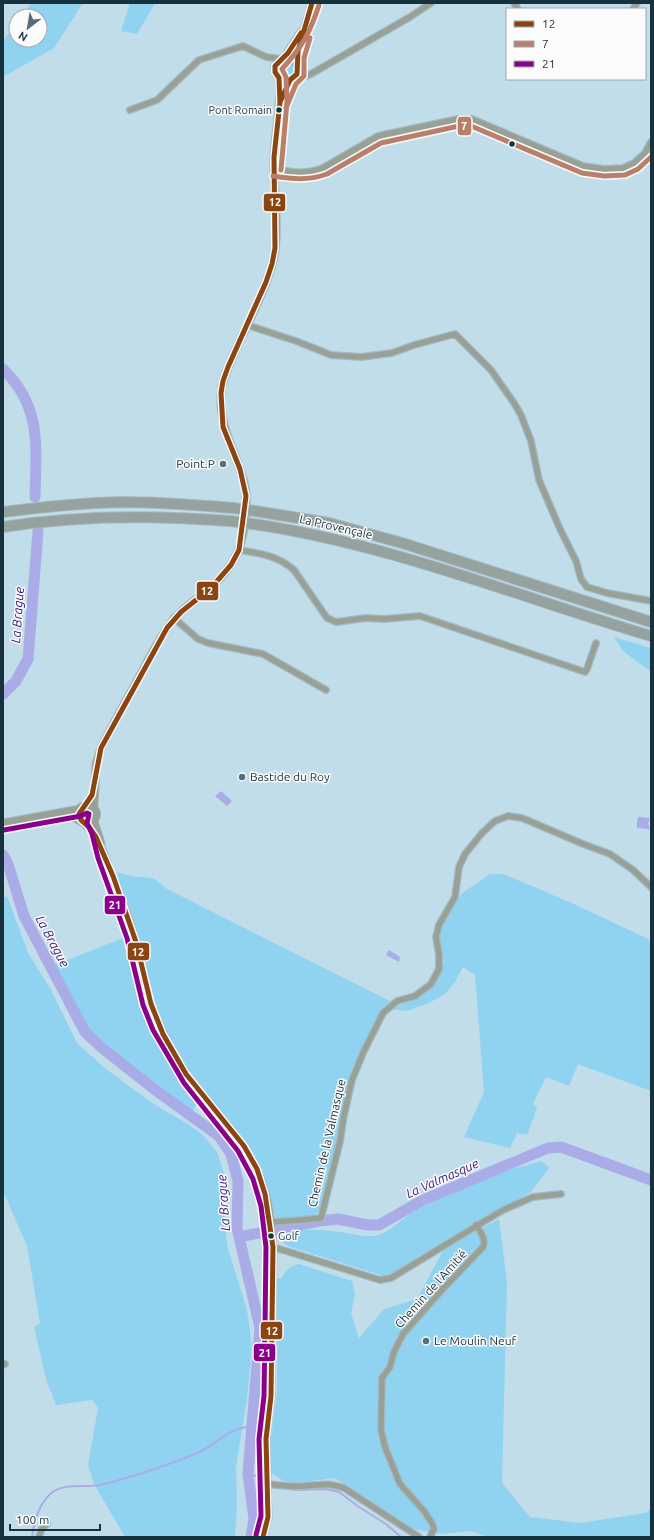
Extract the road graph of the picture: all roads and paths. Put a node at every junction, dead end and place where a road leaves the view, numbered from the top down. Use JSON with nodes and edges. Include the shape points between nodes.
{"nodes":[{"id":1,"x":312,"y":3,"type":"edge"},
{"id":2,"x":431,"y":3,"type":"edge"},
{"id":3,"x":306,"y":23,"type":"junction"},
{"id":4,"x":266,"y":57,"type":"junction"},
{"id":5,"x":282,"y":58,"type":"junction"},
{"id":6,"x":297,"y":64,"type":"junction"},
{"id":7,"x":275,"y":66,"type":"junction"},
{"id":8,"x":297,"y":74,"type":"junction"},
{"id":9,"x":279,"y":78,"type":"junction"},
{"id":10,"x":290,"y":80,"type":"junction"},
{"id":11,"x":280,"y":102,"type":"junction"},
{"id":12,"x":130,"y":110,"type":"dead end"},
{"id":13,"x":651,"y":142,"type":"edge"},
{"id":14,"x":274,"y":169,"type":"junction"},
{"id":15,"x":247,"y":325,"type":"junction"},
{"id":16,"x":3,"y":512,"type":"edge"},
{"id":17,"x":3,"y":527,"type":"edge"},
{"id":18,"x":238,"y":550,"type":"junction"},
{"id":19,"x":651,"y":601,"type":"edge"},
{"id":20,"x":174,"y":618,"type":"junction"},
{"id":21,"x":651,"y":622,"type":"edge"},
{"id":22,"x":651,"y":636,"type":"edge"},
{"id":23,"x":596,"y":642,"type":"dead end"},
{"id":24,"x":326,"y":690,"type":"dead end"},
{"id":25,"x":95,"y":784,"type":"junction"},
{"id":26,"x":86,"y":805,"type":"junction"},
{"id":27,"x":94,"y":808,"type":"junction"},
{"id":28,"x":80,"y":809,"type":"junction"},
{"id":29,"x":57,"y":813,"type":"junction"},
{"id":30,"x":82,"y":821,"type":"junction"},
{"id":31,"x":94,"y":821,"type":"junction"},
{"id":32,"x":3,"y":823,"type":"edge"},
{"id":33,"x":105,"y":856,"type":"junction"},
{"id":34,"x":651,"y":887,"type":"edge"},
{"id":35,"x":561,"y":1194,"type":"dead end"},
{"id":36,"x":271,"y":1224,"type":"junction"},
{"id":37,"x":476,"y":1225,"type":"junction"},
{"id":38,"x":273,"y":1246,"type":"junction"},
{"id":39,"x":266,"y":1484,"type":"junction"},
{"id":40,"x":47,"y":1524,"type":"dead end"},
{"id":41,"x":39,"y":1537,"type":"edge"},
{"id":42,"x":263,"y":1537,"type":"edge"},
{"id":43,"x":419,"y":1537,"type":"edge"},
{"id":44,"x":430,"y":1537,"type":"edge"}],
"edges":[{"from":1,"to":3,"type":"street"},
{"from":2,"to":8,"type":"street","via":[[311,74]]},
{"from":3,"to":5,"type":"street","via":[[292,47]]},
{"from":3,"to":6,"type":"street"},
{"from":4,"to":5,"type":"street"},
{"from":4,"to":7,"type":"street"},
{"from":4,"to":12,"type":"street","via":[[243,46],[199,60],[157,100]]},
{"from":5,"to":6,"type":"street","via":[[293,60]]},
{"from":5,"to":7,"type":"street"},
{"from":6,"to":8,"type":"street"},
{"from":7,"to":9,"type":"street"},
{"from":8,"to":10,"type":"street"},
{"from":9,"to":10,"type":"street","via":[[284,81]]},
{"from":9,"to":11,"type":"street"},
{"from":10,"to":11,"type":"street"},
{"from":11,"to":14,"type":"street"},
{"from":13,"to":14,"type":"street","via":[[645,153],[634,163],[623,168],[604,169],[577,164],[472,119],[458,119],[378,136],[323,168],[313,171],[304,173]]},
{"from":14,"to":15,"type":"street","via":[[275,242],[272,264]]},
{"from":15,"to":18,"type":"street","via":[[228,367],[221,394],[224,426],[240,469],[246,496]]},
{"from":15,"to":19,"type":"street","via":[[296,340],[331,355],[392,353],[455,334],[491,370],[521,415],[531,441],[538,480],[576,561],[581,579],[587,587]]},
{"from":16,"to":21,"type":"highway","name":"La Provençale","bridge":true,"via":[[122,502],[233,508],[329,523],[442,555]]},
{"from":17,"to":22,"type":"highway","name":"La Provençale","bridge":true,"via":[[57,520],[150,517],[253,524],[308,533],[376,550]]},
{"from":18,"to":20,"type":"street","via":[[217,582]]},
{"from":18,"to":23,"type":"street","via":[[260,553],[287,563],[327,618],[336,622],[420,616],[585,672]]},
{"from":20,"to":24,"type":"street","via":[[198,639],[263,654]]},
{"from":20,"to":25,"type":"street","via":[[101,748],[96,764]]},
{"from":25,"to":26,"type":"street"},
{"from":25,"to":27,"type":"street"},
{"from":26,"to":27,"type":"street"},
{"from":26,"to":28,"type":"street"},
{"from":27,"to":31,"type":"street"},
{"from":28,"to":29,"type":"street"},
{"from":28,"to":30,"type":"street","via":[[78,814]]},
{"from":29,"to":30,"type":"street"},
{"from":29,"to":32,"type":"street"},
{"from":30,"to":31,"type":"street"},
{"from":30,"to":33,"type":"street","via":[[94,834]]},
{"from":31,"to":33,"type":"street"},
{"from":33,"to":36,"type":"street","via":[[134,936],[150,1003],[160,1027],[178,1062],[244,1147],[260,1176]]},
{"from":34,"to":36,"type":"street","name":"Chemin de la Valmasque","via":[[610,854],[522,818],[508,816],[495,821],[465,854],[459,867],[455,897],[439,925],[436,937],[440,969],[431,984],[415,996],[397,1001],[383,1013],[363,1053],[352,1080],[321,1218]]},
{"from":35,"to":37,"type":"street","via":[[533,1197]]},
{"from":36,"to":38,"type":"street"},
{"from":37,"to":38,"type":"street","via":[[392,1278],[380,1280]]},
{"from":37,"to":44,"type":"street","name":"Chemin de l'Amitié","via":[[485,1243],[483,1247],[403,1334],[390,1367],[382,1378],[381,1430],[390,1460],[400,1484],[432,1523],[434,1529]]},
{"from":38,"to":39,"type":"street","via":[[271,1396],[266,1439]]},
{"from":39,"to":42,"type":"street","via":[[268,1517]]},
{"from":39,"to":43,"type":"street","via":[[310,1486],[328,1483],[344,1488]]},
{"from":40,"to":41,"type":"street","via":[[42,1528]]}]}
